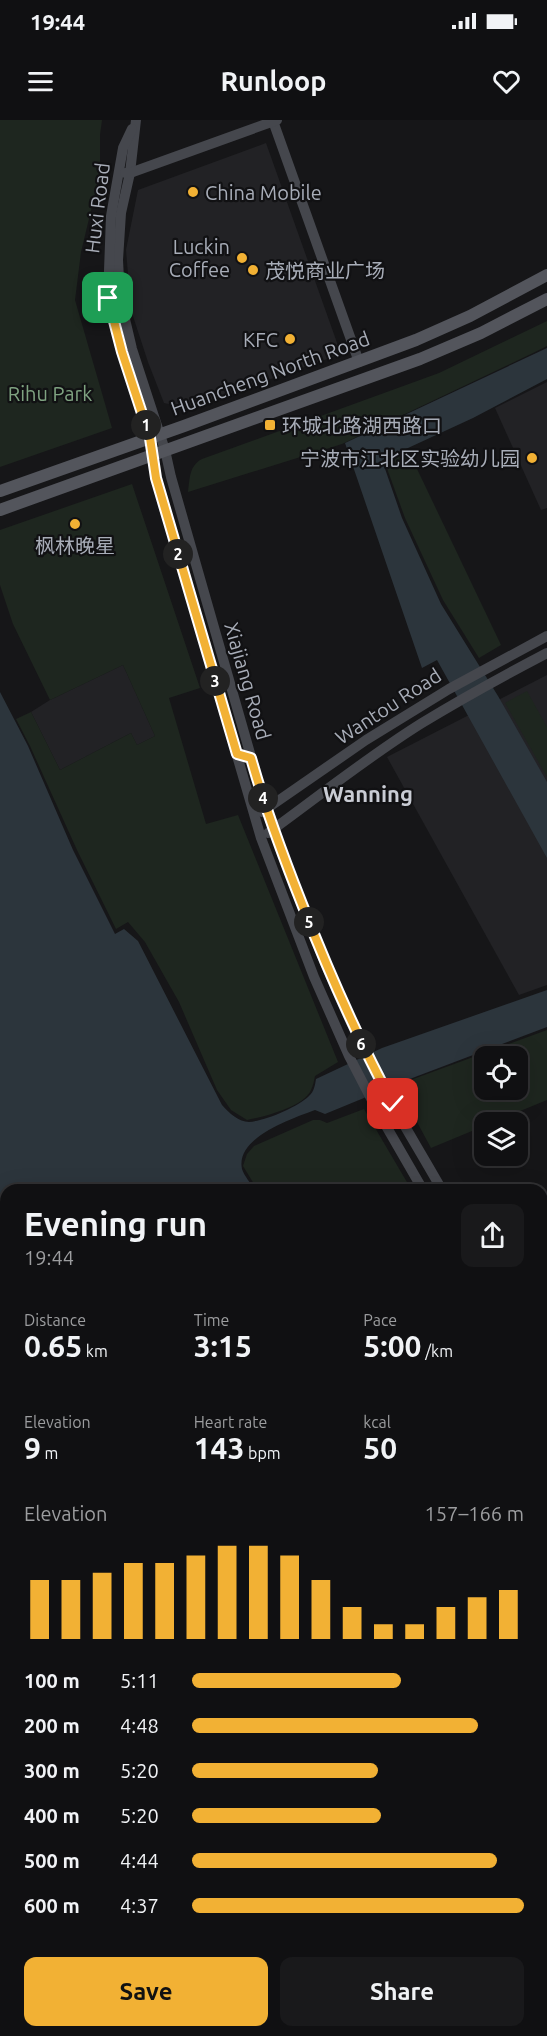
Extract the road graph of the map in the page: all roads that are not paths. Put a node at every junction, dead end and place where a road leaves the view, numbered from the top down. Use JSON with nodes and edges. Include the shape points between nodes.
{"nodes":[{"id":1,"x":136,"y":121,"type":"edge"},
{"id":2,"x":275,"y":121,"type":"edge"},
{"id":3,"x":124,"y":173,"type":"junction"},
{"id":4,"x":547,"y":275,"type":"edge"},
{"id":5,"x":547,"y":299,"type":"edge"},
{"id":6,"x":359,"y":362,"type":"junction"},
{"id":7,"x":155,"y":436,"type":"junction"},
{"id":8,"x":165,"y":450,"type":"junction"},
{"id":9,"x":153,"y":454,"type":"junction"},
{"id":10,"x":0,"y":491,"type":"edge"},
{"id":11,"x":0,"y":510,"type":"edge"},
{"id":12,"x":547,"y":636,"type":"edge"},
{"id":13,"x":547,"y":653,"type":"edge"},
{"id":14,"x":237,"y":754,"type":"junction"},
{"id":15,"x":251,"y":758,"type":"junction"},
{"id":16,"x":266,"y":809,"type":"junction"},
{"id":17,"x":255,"y":816,"type":"junction"},
{"id":18,"x":273,"y":830,"type":"junction"},
{"id":19,"x":261,"y":838,"type":"junction"},
{"id":20,"x":420,"y":1184,"type":"edge"},
{"id":21,"x":439,"y":1184,"type":"edge"}],
"edges":[{"from":1,"to":3,"type":"main road","name":"Huxi Road"},
{"from":2,"to":3,"type":"main road"},
{"from":2,"to":6,"type":"main road"},
{"from":3,"to":7,"type":"main road","name":"Huxi Road","via":[[118,260],[120,298]]},
{"from":4,"to":6,"type":"main road","name":"Huancheng North Road","via":[[470,316]]},
{"from":5,"to":8,"type":"main road","name":"Huancheng North Road","via":[[420,359]]},
{"from":6,"to":7,"type":"main road","name":"Huancheng North Road"},
{"from":7,"to":8,"type":"main road","name":"Xiajiang Road"},
{"from":7,"to":9,"type":"main road","name":"Xiajiang Road"},
{"from":7,"to":10,"type":"main road","name":"Huancheng North Road"},
{"from":8,"to":9,"type":"main road","name":"Huancheng North Road"},
{"from":8,"to":15,"type":"main road","name":"Xiajiang Road"},
{"from":9,"to":11,"type":"main road","name":"Huancheng North Road"},
{"from":9,"to":14,"type":"main road","name":"Xiajiang Road","via":[[156,478]]},
{"from":12,"to":16,"type":"main road","name":"Wantou Road","via":[[449,689]]},
{"from":13,"to":18,"type":"main road","name":"Wantou Road","via":[[420,724]]},
{"from":14,"to":15,"type":"main road"},
{"from":14,"to":17,"type":"main road","name":"Xiajiang Road"},
{"from":15,"to":16,"type":"main road","name":"Xiajiang Road"},
{"from":16,"to":17,"type":"main road","name":"Wantou Road"},
{"from":16,"to":18,"type":"main road","name":"Xiajiang Road"},
{"from":17,"to":19,"type":"main road","name":"Xiajiang Road"},
{"from":18,"to":19,"type":"main road","name":"Wantou Road"},
{"from":18,"to":21,"type":"main road","name":"Xiajiang Road","via":[[365,1053]]},
{"from":19,"to":20,"type":"main road","name":"Xiajiang Road","via":[[349,1056]]}]}
